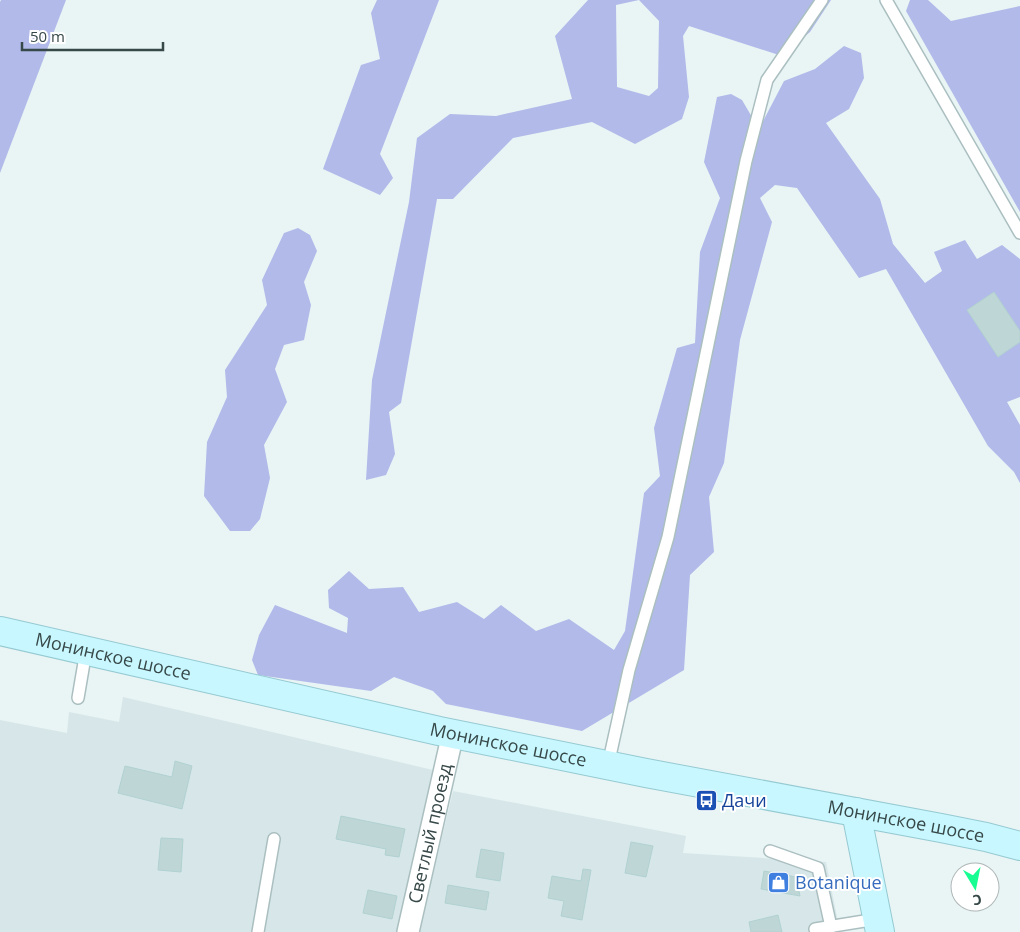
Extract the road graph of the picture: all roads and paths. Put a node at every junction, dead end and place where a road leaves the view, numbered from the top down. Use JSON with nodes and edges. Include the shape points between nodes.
{"nodes":[{"id":1,"x":822,"y":0,"type":"edge"},
{"id":2,"x":886,"y":0,"type":"edge"},
{"id":3,"x":1020,"y":233,"type":"edge"},
{"id":4,"x":0,"y":631,"type":"edge"},
{"id":5,"x":86,"y":650,"type":"junction"},
{"id":6,"x":78,"y":698,"type":"dead end"},
{"id":7,"x":453,"y":734,"type":"junction"},
{"id":8,"x":608,"y":765,"type":"junction"},
{"id":9,"x":856,"y":812,"type":"junction"},
{"id":10,"x":274,"y":839,"type":"dead end"},
{"id":11,"x":1020,"y":846,"type":"edge"},
{"id":12,"x":770,"y":851,"type":"dead end"},
{"id":13,"x":879,"y":926,"type":"edge"},
{"id":14,"x":831,"y":927,"type":"junction"},
{"id":15,"x":815,"y":929,"type":"dead end"},
{"id":16,"x":258,"y":932,"type":"edge"},
{"id":17,"x":408,"y":932,"type":"edge"}],
"edges":[{"from":1,"to":8,"type":"lane","via":[[767,80],[746,161],[668,537],[629,670]]},
{"from":2,"to":3,"type":"lane"},
{"from":4,"to":5,"type":"main road","name":"Монинское шоссе"},
{"from":5,"to":6,"type":"lane"},
{"from":5,"to":7,"type":"main road","name":"Монинское шоссе"},
{"from":7,"to":8,"type":"main road","name":"Монинское шоссе"},
{"from":7,"to":17,"type":"street","name":"Светлый проезд"},
{"from":8,"to":9,"type":"main road","name":"Монинское шоссе"},
{"from":9,"to":11,"type":"main road","name":"Монинское шоссе"},
{"from":9,"to":13,"type":"main road"},
{"from":10,"to":16,"type":"lane"},
{"from":12,"to":14,"type":"lane","via":[[818,868]]},
{"from":13,"to":14,"type":"lane"},
{"from":14,"to":15,"type":"lane"}]}
